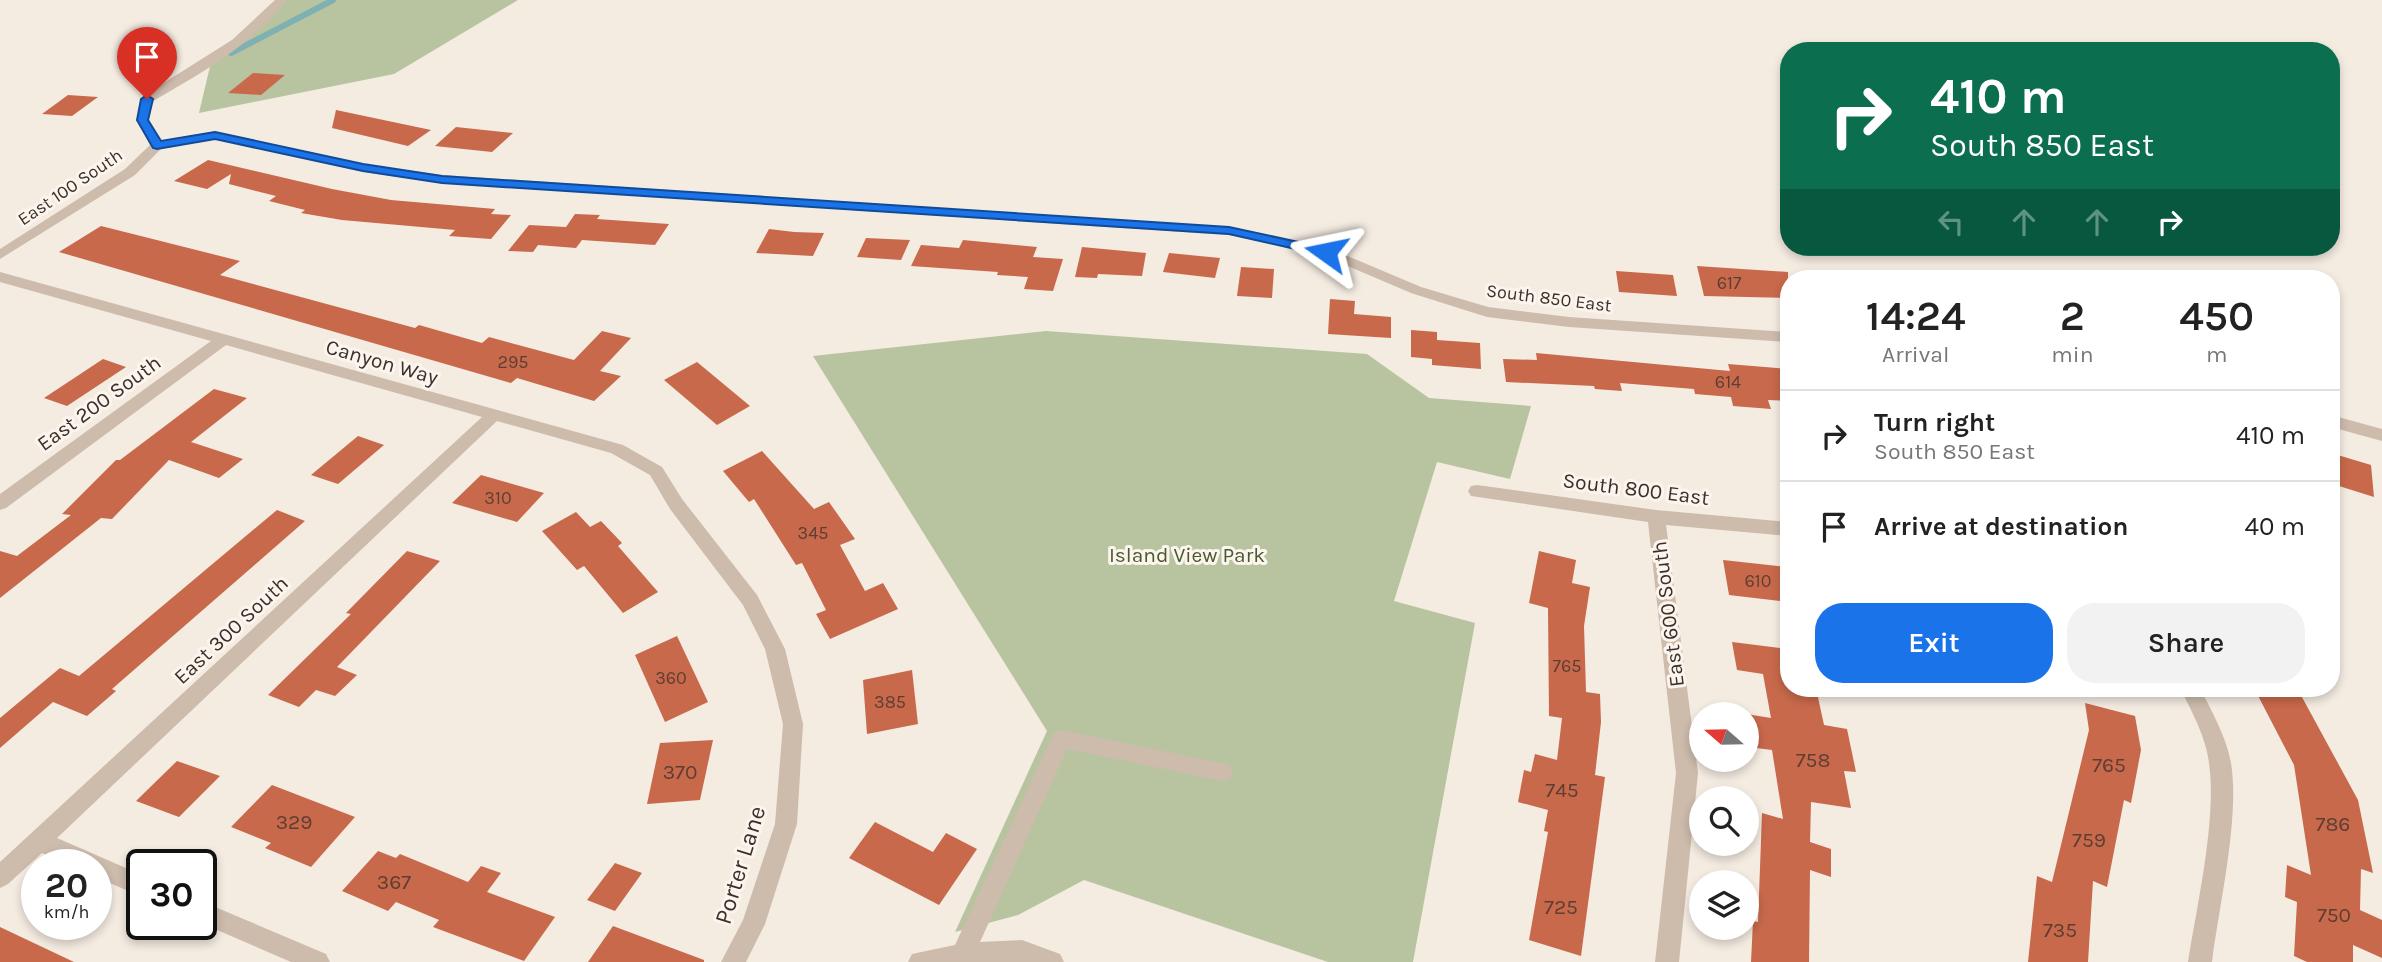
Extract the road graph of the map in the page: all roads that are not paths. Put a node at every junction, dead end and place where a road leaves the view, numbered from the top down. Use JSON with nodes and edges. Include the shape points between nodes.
{"nodes":[{"id":1,"x":281,"y":0,"type":"edge"},
{"id":2,"x":157,"y":146,"type":"junction"},
{"id":3,"x":0,"y":255,"type":"edge"},
{"id":4,"x":0,"y":277,"type":"edge"},
{"id":5,"x":1780,"y":336,"type":"edge"},
{"id":6,"x":224,"y":339,"type":"junction"},
{"id":7,"x":494,"y":415,"type":"junction"},
{"id":8,"x":2340,"y":423,"type":"edge"},
{"id":9,"x":2382,"y":435,"type":"edge"},
{"id":10,"x":1478,"y":491,"type":"dead end"},
{"id":11,"x":0,"y":503,"type":"edge"},
{"id":12,"x":1656,"y":517,"type":"junction"},
{"id":13,"x":1780,"y":528,"type":"edge"},
{"id":14,"x":712,"y":549,"type":"joint"},
{"id":15,"x":2194,"y":697,"type":"edge"},
{"id":16,"x":1222,"y":772,"type":"dead end"},
{"id":17,"x":38,"y":841,"type":"junction"},
{"id":18,"x":57,"y":849,"type":"edge"},
{"id":19,"x":0,"y":877,"type":"edge"},
{"id":20,"x":217,"y":919,"type":"edge"},
{"id":21,"x":960,"y":959,"type":"edge"},
{"id":22,"x":318,"y":962,"type":"edge"},
{"id":23,"x":733,"y":962,"type":"edge"},
{"id":24,"x":920,"y":962,"type":"edge"},
{"id":25,"x":1052,"y":962,"type":"edge"},
{"id":26,"x":1667,"y":962,"type":"edge"},
{"id":27,"x":2200,"y":962,"type":"edge"}],
"edges":[{"from":1,"to":2,"type":"street","via":[[264,21],[217,56],[147,99],[143,120]]},
{"from":2,"to":3,"type":"street","name":"East 100 South","via":[[130,172]]},
{"from":2,"to":5,"type":"street","name":"South 850 East","via":[[215,135],[363,168],[442,179],[1229,230],[1326,252],[1416,290],[1487,312]]},
{"from":4,"to":6,"type":"street","name":"Canyon Way"},
{"from":6,"to":7,"type":"street","name":"Canyon Way"},
{"from":6,"to":11,"type":"street","name":"East 200 South"},
{"from":7,"to":14,"type":"street","name":"Canyon Way","via":[[617,449],[656,471]]},
{"from":7,"to":17,"type":"street","name":"East 300 South"},
{"from":8,"to":9,"type":"street"},
{"from":10,"to":12,"type":"street","name":"South 800 East"},
{"from":12,"to":13,"type":"street","name":"South 800 East"},
{"from":12,"to":26,"type":"street","name":"East 600 South","via":[[1687,773]]},
{"from":14,"to":23,"type":"street","name":"Porter Lane","via":[[750,600],[775,649],[793,724],[786,824],[753,924]]},
{"from":15,"to":27,"type":"street","via":[[2220,763],[2221,813]]},
{"from":16,"to":21,"type":"street","via":[[1061,739]]},
{"from":17,"to":18,"type":"street"},
{"from":17,"to":19,"type":"street","name":"East 300 South"},
{"from":20,"to":22,"type":"street"},
{"from":21,"to":24,"type":"street"},
{"from":21,"to":25,"type":"street","via":[[1023,951]]}]}
